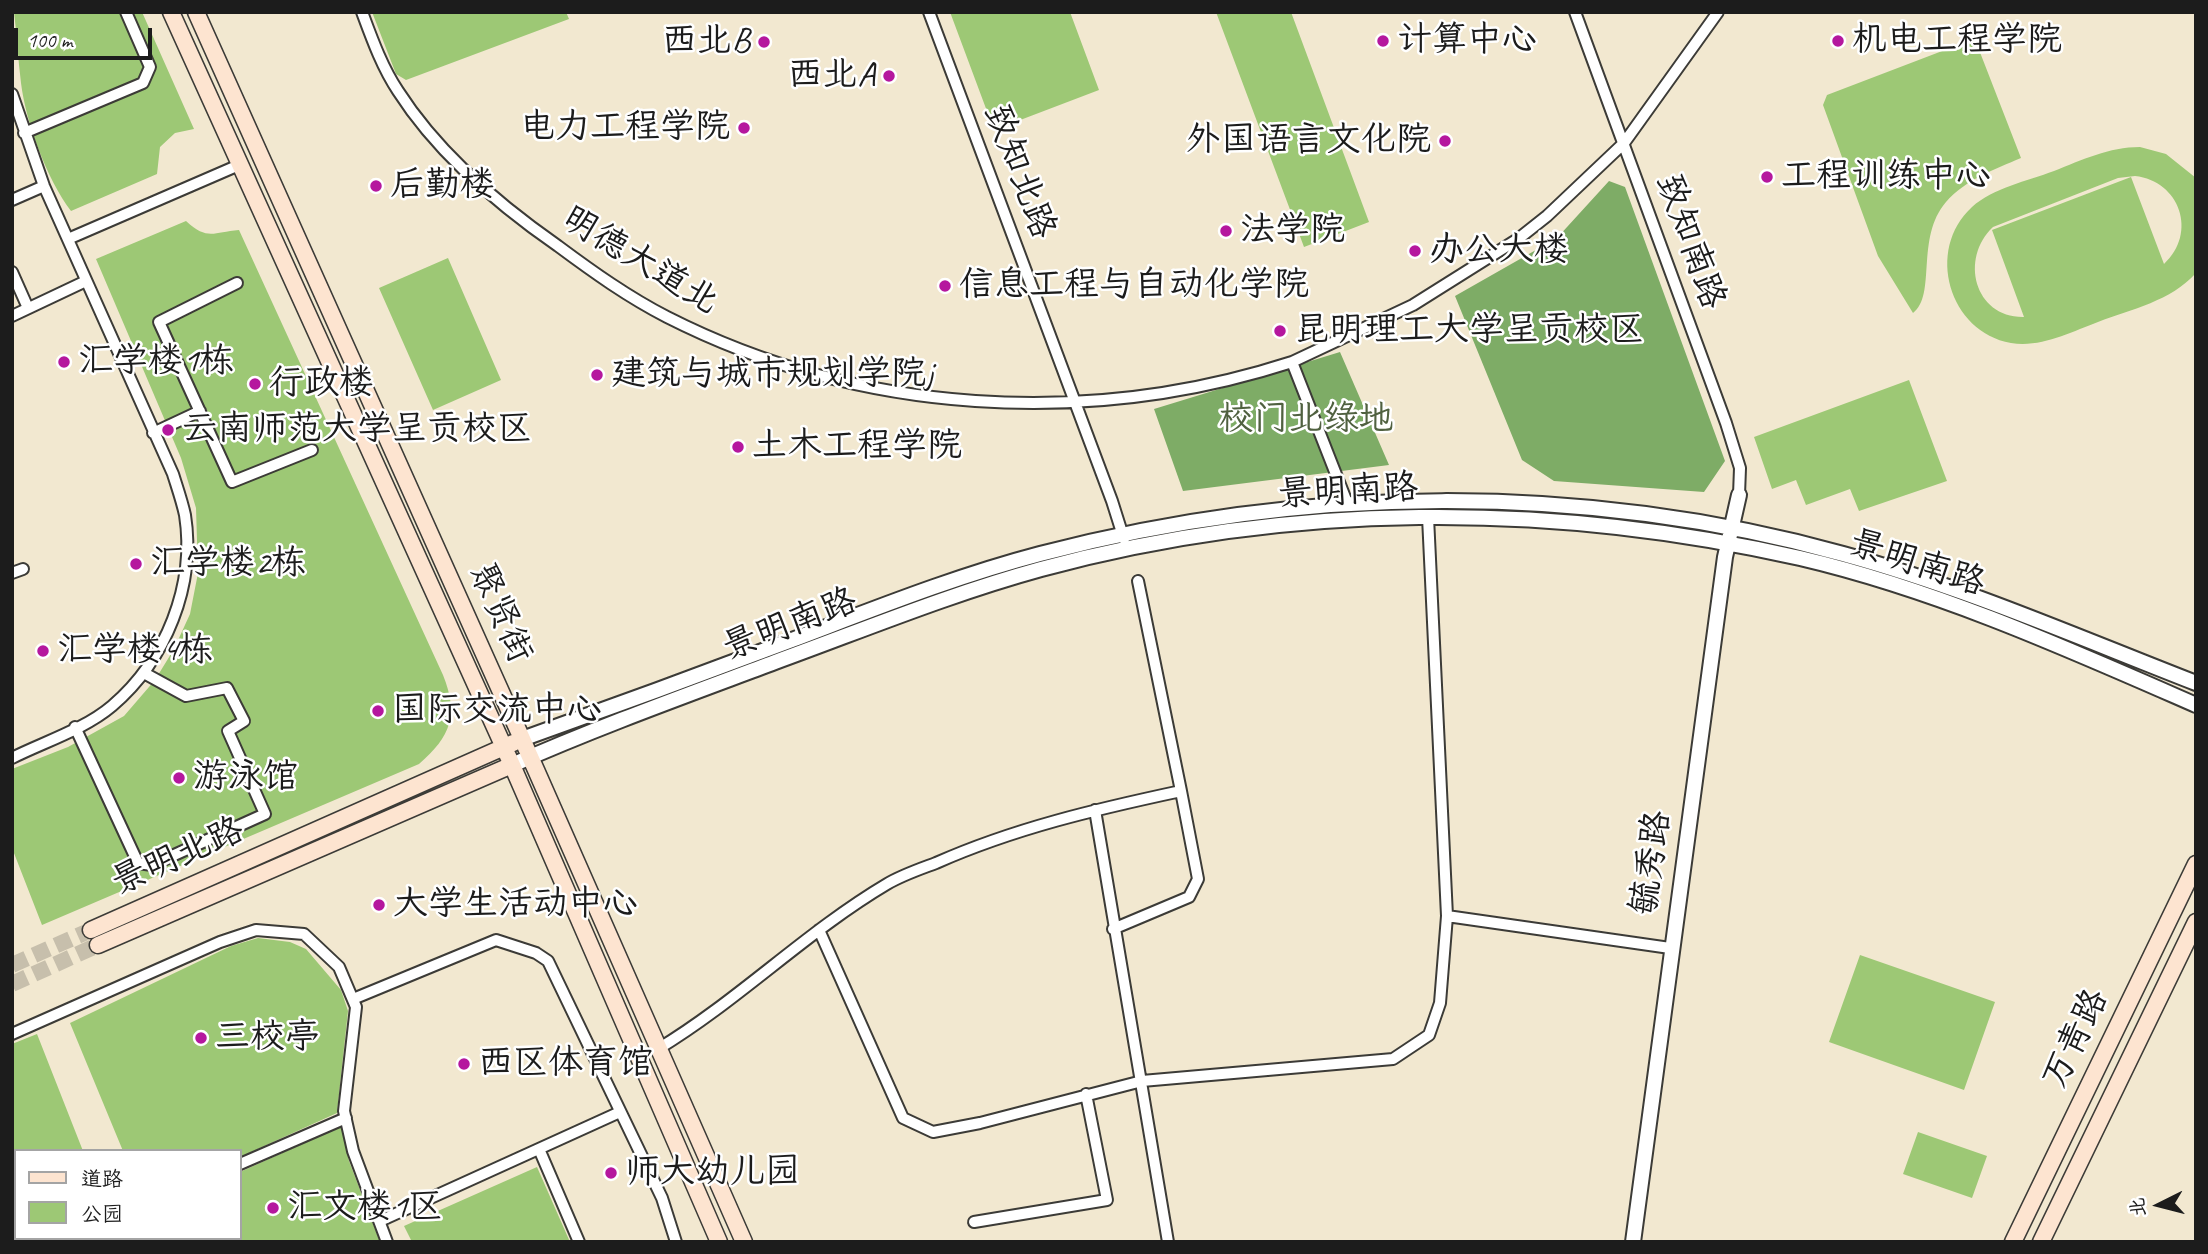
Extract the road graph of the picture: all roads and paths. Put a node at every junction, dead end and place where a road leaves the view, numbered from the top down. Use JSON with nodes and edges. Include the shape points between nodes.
{"nodes":[{"id":1,"x":126,"y":12,"type":"edge"},
{"id":2,"x":171,"y":12,"type":"edge"},
{"id":3,"x":196,"y":12,"type":"edge"},
{"id":4,"x":362,"y":12,"type":"edge"},
{"id":5,"x":929,"y":12,"type":"edge"},
{"id":6,"x":1575,"y":12,"type":"edge"},
{"id":7,"x":1718,"y":12,"type":"edge"},
{"id":8,"x":12,"y":94,"type":"edge"},
{"id":9,"x":24,"y":133,"type":"junction"},
{"id":10,"x":1624,"y":143,"type":"junction"},
{"id":11,"x":239,"y":164,"type":"junction"},
{"id":12,"x":44,"y":186,"type":"junction"},
{"id":13,"x":12,"y":200,"type":"edge"},
{"id":14,"x":68,"y":239,"type":"junction"},
{"id":15,"x":12,"y":272,"type":"edge"},
{"id":16,"x":86,"y":281,"type":"junction"},
{"id":17,"x":237,"y":284,"type":"dead end"},
{"id":18,"x":28,"y":308,"type":"junction"},
{"id":19,"x":12,"y":316,"type":"edge"},
{"id":20,"x":1293,"y":362,"type":"junction"},
{"id":21,"x":1075,"y":402,"type":"junction"},
{"id":22,"x":200,"y":411,"type":"junction"},
{"id":23,"x":153,"y":433,"type":"junction"},
{"id":24,"x":313,"y":450,"type":"dead end"},
{"id":25,"x":1739,"y":495,"type":"joint"},
{"id":26,"x":1348,"y":505,"type":"junction"},
{"id":27,"x":1428,"y":517,"type":"junction"},
{"id":28,"x":1729,"y":536,"type":"junction"},
{"id":29,"x":1124,"y":542,"type":"junction"},
{"id":30,"x":1138,"y":581,"type":"dead end"},
{"id":31,"x":144,"y":673,"type":"junction"},
{"id":32,"x":2196,"y":683,"type":"edge"},
{"id":33,"x":2196,"y":705,"type":"edge"},
{"id":34,"x":75,"y":727,"type":"junction"},
{"id":35,"x":522,"y":739,"type":"junction"},
{"id":36,"x":504,"y":747,"type":"junction"},
{"id":37,"x":530,"y":757,"type":"junction"},
{"id":38,"x":12,"y":758,"type":"edge"},
{"id":39,"x":512,"y":765,"type":"junction"},
{"id":40,"x":1181,"y":791,"type":"junction"},
{"id":41,"x":1095,"y":810,"type":"junction"},
{"id":42,"x":2196,"y":864,"type":"edge"},
{"id":43,"x":1447,"y":916,"type":"junction"},
{"id":44,"x":2196,"y":922,"type":"edge"},
{"id":45,"x":1113,"y":929,"type":"junction"},
{"id":46,"x":91,"y":930,"type":"tunnel mouth"},
{"id":47,"x":818,"y":930,"type":"junction"},
{"id":48,"x":98,"y":945,"type":"tunnel mouth"},
{"id":49,"x":1670,"y":948,"type":"junction"},
{"id":50,"x":353,"y":999,"type":"junction"},
{"id":51,"x":12,"y":1034,"type":"edge"},
{"id":52,"x":658,"y":1049,"type":"junction"},
{"id":53,"x":1142,"y":1081,"type":"junction"},
{"id":54,"x":1086,"y":1094,"type":"junction"},
{"id":55,"x":620,"y":1112,"type":"junction"},
{"id":56,"x":346,"y":1118,"type":"junction"},
{"id":57,"x":539,"y":1149,"type":"junction"},
{"id":58,"x":242,"y":1163,"type":"edge"},
{"id":59,"x":380,"y":1221,"type":"junction"},
{"id":60,"x":974,"y":1222,"type":"dead end"},
{"id":61,"x":387,"y":1242,"type":"edge"},
{"id":62,"x":579,"y":1242,"type":"edge"},
{"id":63,"x":676,"y":1242,"type":"edge"},
{"id":64,"x":719,"y":1242,"type":"edge"},
{"id":65,"x":744,"y":1242,"type":"edge"},
{"id":66,"x":1168,"y":1242,"type":"edge"},
{"id":67,"x":1633,"y":1242,"type":"edge"},
{"id":68,"x":2013,"y":1242,"type":"edge"},
{"id":69,"x":2041,"y":1242,"type":"edge"}],
"edges":[{"from":1,"to":9,"type":"street","via":[[150,67],[144,83]]},
{"from":2,"to":11,"type":"main road","name":"聚贤街"},
{"from":3,"to":35,"type":"main road","name":"聚贤街"},
{"from":4,"to":21,"type":"street","name":"明德大道北","via":[[384,66],[427,130],[529,226],[646,306],[738,348],[828,379],[944,400]]},
{"from":5,"to":21,"type":"street","name":"致知北路"},
{"from":6,"to":10,"type":"street","name":"致知南路"},
{"from":7,"to":10,"type":"street","name":"明德大道北"},
{"from":8,"to":9,"type":"street"},
{"from":9,"to":12,"type":"street"},
{"from":10,"to":20,"type":"street","name":"明德大道北","via":[[1518,239],[1413,305]]},
{"from":10,"to":25,"type":"street","name":"致知南路","via":[[1727,423],[1740,468]]},
{"from":11,"to":14,"type":"street"},
{"from":11,"to":36,"type":"main road","name":"聚贤街"},
{"from":12,"to":13,"type":"street"},
{"from":12,"to":14,"type":"street"},
{"from":14,"to":16,"type":"street"},
{"from":15,"to":18,"type":"street"},
{"from":16,"to":18,"type":"street"},
{"from":16,"to":23,"type":"street"},
{"from":17,"to":22,"type":"street","via":[[159,322]]},
{"from":18,"to":19,"type":"street"},
{"from":20,"to":21,"type":"street","name":"明德大道北","via":[[1169,392]]},
{"from":20,"to":26,"type":"street"},
{"from":21,"to":29,"type":"street","name":"致知北路"},
{"from":22,"to":23,"type":"street"},
{"from":22,"to":24,"type":"street","via":[[232,482]]},
{"from":23,"to":31,"type":"street","via":[[173,474],[185,515],[186,580],[166,639]]},
{"from":25,"to":28,"type":"street","name":"毓秀路"},
{"from":26,"to":28,"type":"street","name":"景明南路","via":[[1512,502],[1597,508]]},
{"from":26,"to":29,"type":"street","name":"景明南路","via":[[1229,515]]},
{"from":27,"to":28,"type":"street","name":"景明南路","via":[[1513,517]]},
{"from":27,"to":29,"type":"street","name":"景明南路"},
{"from":27,"to":43,"type":"street"},
{"from":28,"to":32,"type":"street","name":"景明南路","via":[[1819,548],[1921,578]]},
{"from":28,"to":33,"type":"street","name":"景明南路","via":[[1916,592]]},
{"from":28,"to":49,"type":"street","name":"毓秀路"},
{"from":29,"to":35,"type":"street","name":"景明南路","via":[[972,575]]},
{"from":29,"to":37,"type":"street","name":"景明南路","via":[[902,615]]},
{"from":30,"to":40,"type":"street"},
{"from":31,"to":34,"type":"street","via":[[111,707]]},
{"from":31,"to":34,"type":"street","via":[[186,696],[227,688],[244,721],[228,731],[265,814],[152,865],[138,863]]},
{"from":34,"to":38,"type":"street"},
{"from":35,"to":36,"type":"main road","name":"景明北路"},
{"from":35,"to":37,"type":"main road","name":"聚贤街"},
{"from":36,"to":39,"type":"main road","name":"聚贤街"},
{"from":36,"to":46,"type":"main road","name":"景明北路"},
{"from":37,"to":39,"type":"street","name":"景明南路"},
{"from":37,"to":52,"type":"main road","name":"聚贤街"},
{"from":39,"to":48,"type":"main road","name":"景明北路"},
{"from":39,"to":64,"type":"main road","name":"聚贤街"},
{"from":40,"to":41,"type":"street"},
{"from":40,"to":45,"type":"street","via":[[1198,879],[1189,897]]},
{"from":41,"to":45,"type":"street"},
{"from":41,"to":47,"type":"street","via":[[980,844],[900,878]]},
{"from":42,"to":68,"type":"main road","name":"万青路"},
{"from":43,"to":49,"type":"street"},
{"from":43,"to":53,"type":"street","via":[[1440,1003],[1429,1035],[1393,1059]]},
{"from":44,"to":69,"type":"main road","name":"万青路"},
{"from":45,"to":53,"type":"street"},
{"from":47,"to":52,"type":"street","via":[[713,1014]]},
{"from":47,"to":54,"type":"street","via":[[904,1118],[933,1132]]},
{"from":49,"to":67,"type":"street","name":"毓秀路"},
{"from":50,"to":51,"type":"street","via":[[340,967],[304,934],[256,930]]},
{"from":50,"to":55,"type":"street","via":[[496,940],[536,953],[548,961]]},
{"from":50,"to":56,"type":"street"},
{"from":52,"to":65,"type":"main road","name":"聚贤街"},
{"from":53,"to":54,"type":"street"},
{"from":53,"to":66,"type":"street"},
{"from":54,"to":60,"type":"street","via":[[1107,1200]]},
{"from":55,"to":57,"type":"street"},
{"from":55,"to":63,"type":"street","via":[[662,1198]]},
{"from":56,"to":58,"type":"street"},
{"from":56,"to":59,"type":"street","via":[[353,1151]]},
{"from":57,"to":59,"type":"street"},
{"from":57,"to":62,"type":"street"},
{"from":59,"to":61,"type":"street"}]}
